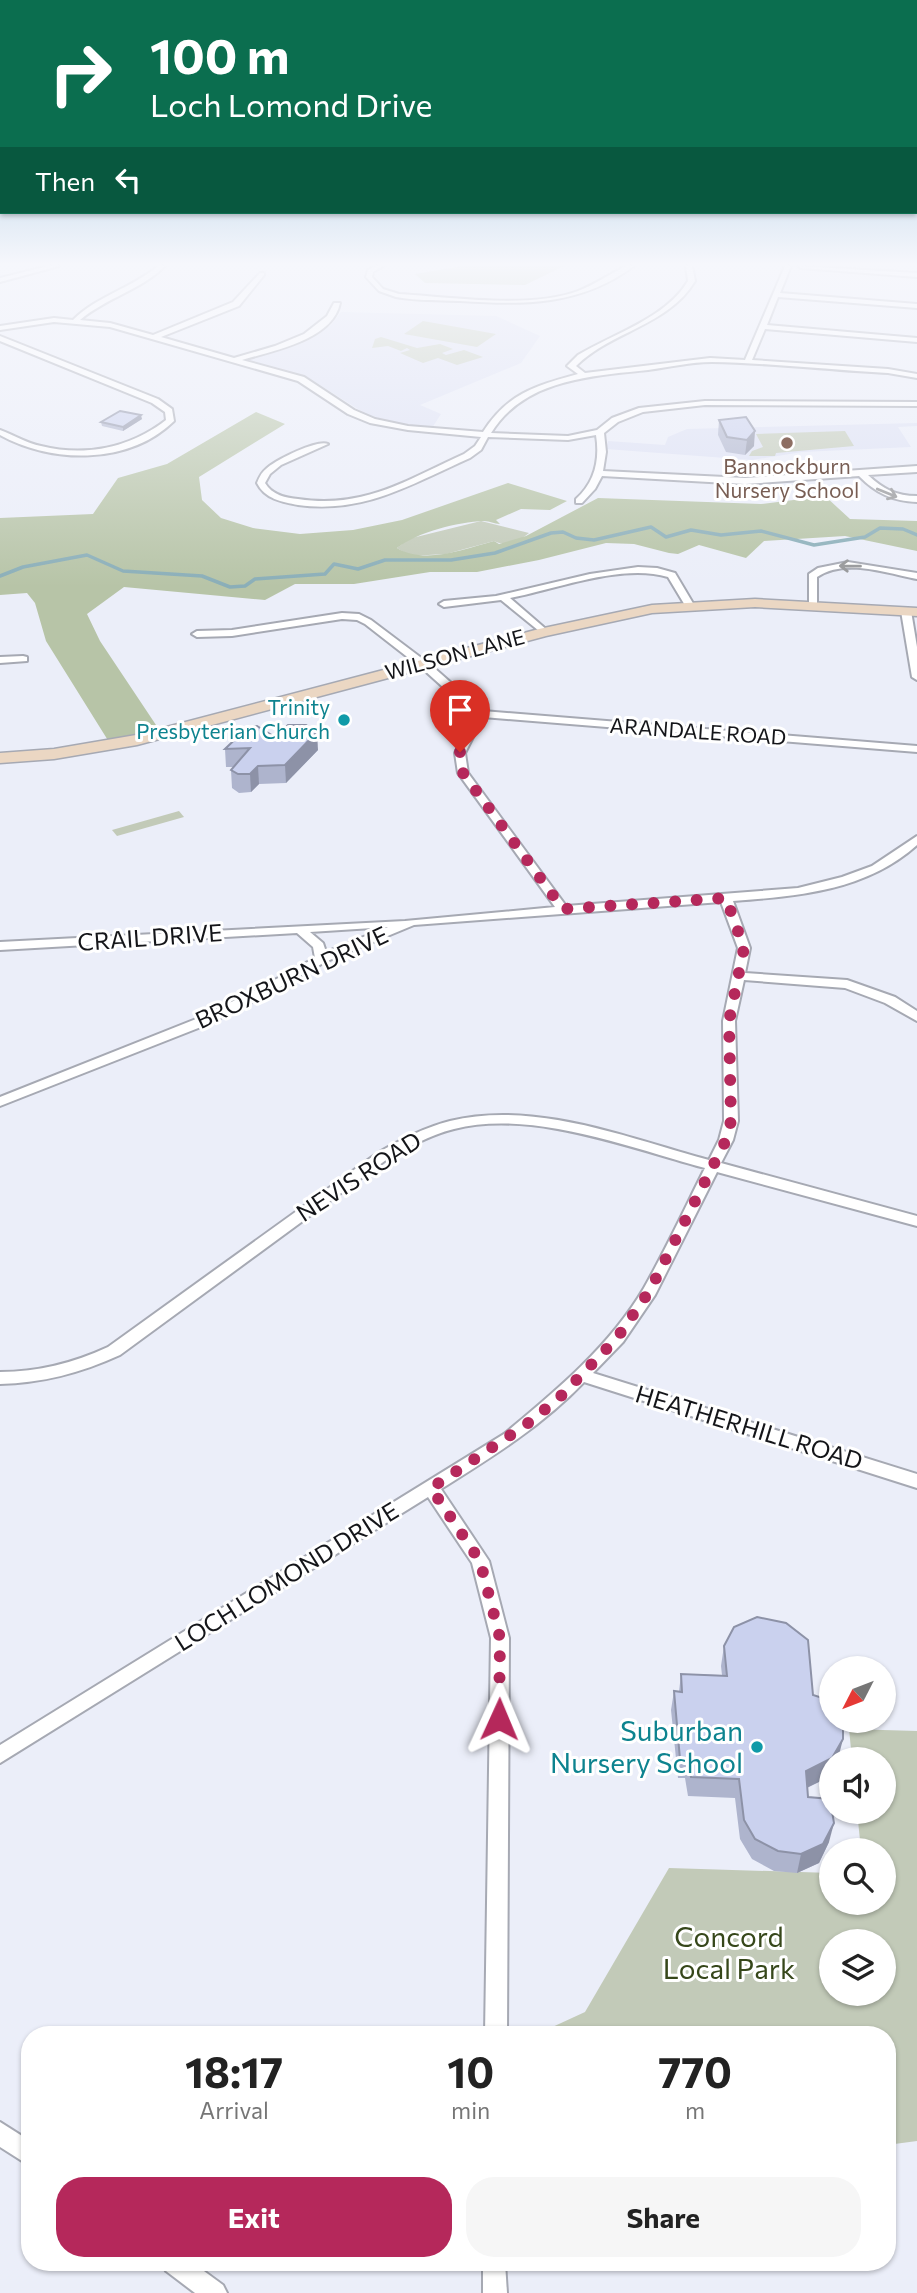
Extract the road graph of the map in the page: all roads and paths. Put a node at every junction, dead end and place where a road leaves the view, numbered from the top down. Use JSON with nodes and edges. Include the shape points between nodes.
{"nodes":[{"id":1,"x":86,"y":373,"type":"edge"},
{"id":2,"x":279,"y":373,"type":"edge"},
{"id":3,"x":581,"y":373,"type":"edge"},
{"id":4,"x":600,"y":373,"type":"edge"},
{"id":5,"x":900,"y":373,"type":"edge"},
{"id":6,"x":584,"y":375,"type":"junction"},
{"id":7,"x":917,"y":376,"type":"edge"},
{"id":8,"x":917,"y":404,"type":"edge"},
{"id":9,"x":0,"y":432,"type":"edge"},
{"id":10,"x":600,"y":432,"type":"junction"},
{"id":11,"x":487,"y":435,"type":"junction"},
{"id":12,"x":324,"y":444,"type":"dead end"},
{"id":13,"x":917,"y":469,"type":"edge"},
{"id":14,"x":598,"y":473,"type":"junction"},
{"id":15,"x":862,"y":474,"type":"junction"},
{"id":16,"x":917,"y":499,"type":"edge"},
{"id":17,"x":579,"y":501,"type":"dead end"},
{"id":18,"x":917,"y":576,"type":"edge"},
{"id":19,"x":503,"y":597,"type":"junction"},
{"id":20,"x":444,"y":604,"type":"dead end"},
{"id":21,"x":812,"y":604,"type":"junction"},
{"id":22,"x":689,"y":606,"type":"junction"},
{"id":23,"x":911,"y":612,"type":"edge"},
{"id":24,"x":544,"y":632,"type":"junction"},
{"id":25,"x":197,"y":634,"type":"dead end"},
{"id":26,"x":23,"y":659,"type":"dead end"},
{"id":27,"x":0,"y":660,"type":"edge"},
{"id":28,"x":423,"y":664,"type":"junction"},
{"id":29,"x":917,"y":677,"type":"edge"},
{"id":30,"x":480,"y":714,"type":"junction"},
{"id":31,"x":917,"y":750,"type":"edge"},
{"id":32,"x":0,"y":758,"type":"edge"},
{"id":33,"x":917,"y":839,"type":"edge"},
{"id":34,"x":726,"y":898,"type":"junction"},
{"id":35,"x":563,"y":909,"type":"junction"},
{"id":36,"x":412,"y":922,"type":"junction"},
{"id":37,"x":300,"y":929,"type":"junction"},
{"id":38,"x":0,"y":946,"type":"edge"},
{"id":39,"x":321,"y":959,"type":"junction"},
{"id":40,"x":740,"y":976,"type":"junction"},
{"id":41,"x":917,"y":1017,"type":"edge"},
{"id":42,"x":0,"y":1102,"type":"edge"},
{"id":43,"x":712,"y":1166,"type":"junction"},
{"id":44,"x":917,"y":1222,"type":"edge"},
{"id":45,"x":581,"y":1375,"type":"junction"},
{"id":46,"x":0,"y":1378,"type":"edge"},
{"id":47,"x":917,"y":1481,"type":"edge"},
{"id":48,"x":431,"y":1488,"type":"junction"},
{"id":49,"x":0,"y":1755,"type":"edge"},
{"id":50,"x":496,"y":2026,"type":"edge"},
{"id":51,"x":0,"y":2133,"type":"edge"},
{"id":52,"x":21,"y":2148,"type":"edge"},
{"id":53,"x":185,"y":2271,"type":"edge"},
{"id":54,"x":494,"y":2271,"type":"edge"},
{"id":55,"x":215,"y":2293,"type":"edge"},
{"id":56,"x":495,"y":2293,"type":"edge"}],
"edges":[{"from":1,"to":9,"type":"street","via":[[155,401],[169,411],[170,421],[142,440],[94,452],[33,449]]},
{"from":2,"to":11,"type":"street","via":[[301,379],[373,421]]},
{"from":3,"to":6,"type":"street"},
{"from":4,"to":6,"type":"street"},
{"from":5,"to":7,"type":"street"},
{"from":6,"to":11,"type":"street","via":[[517,399],[498,415]]},
{"from":8,"to":10,"type":"street","via":[[671,406],[622,417]]},
{"from":10,"to":11,"type":"street","via":[[552,439]]},
{"from":10,"to":14,"type":"street","via":[[603,445]]},
{"from":11,"to":12,"type":"street","via":[[467,456],[347,503],[300,504],[265,490],[262,482],[272,468]]},
{"from":13,"to":15,"type":"street"},
{"from":14,"to":15,"type":"street","via":[[727,481]]},
{"from":14,"to":17,"type":"street","via":[[591,492]]},
{"from":15,"to":16,"type":"street","one_way":true,"via":[[879,491]]},
{"from":18,"to":21,"type":"street","one_way":true,"via":[[865,566],[831,566],[812,576]]},
{"from":19,"to":20,"type":"street"},
{"from":19,"to":22,"type":"street","via":[[649,569],[672,575]]},
{"from":19,"to":24,"type":"street"},
{"from":21,"to":22,"type":"main road","name":"WILSON LANE"},
{"from":21,"to":23,"type":"main road","name":"WILSON LANE"},
{"from":22,"to":24,"type":"main road","name":"WILSON LANE","via":[[624,614]]},
{"from":23,"to":29,"type":"street"},
{"from":24,"to":28,"type":"main road","name":"WILSON LANE"},
{"from":25,"to":28,"type":"street","via":[[359,617]]},
{"from":26,"to":27,"type":"street"},
{"from":28,"to":30,"type":"street"},
{"from":28,"to":32,"type":"main road","name":"WILSON LANE","via":[[137,740]]},
{"from":30,"to":31,"type":"street","name":"ARANDALE ROAD"},
{"from":30,"to":35,"type":"street","via":[[460,752],[463,773]]},
{"from":33,"to":34,"type":"street","name":"BROXBURN DRIVE","via":[[891,862],[841,883]]},
{"from":34,"to":35,"type":"street","name":"BROXBURN DRIVE"},
{"from":34,"to":40,"type":"street","name":"LOCH LOMOND DRIVE","via":[[744,948]]},
{"from":35,"to":36,"type":"street","name":"BROXBURN DRIVE"},
{"from":36,"to":37,"type":"street","name":"CRAIL DRIVE"},
{"from":36,"to":39,"type":"street","name":"BROXBURN DRIVE"},
{"from":37,"to":38,"type":"street","name":"CRAIL DRIVE"},
{"from":37,"to":39,"type":"street","via":[[319,946]]},
{"from":39,"to":42,"type":"street","name":"BROXBURN DRIVE","via":[[201,1022]]},
{"from":40,"to":41,"type":"street","via":[[847,984],[890,1000]]},
{"from":40,"to":43,"type":"street","name":"LOCH LOMOND DRIVE","via":[[729,1021],[731,1121]]},
{"from":43,"to":44,"type":"street","name":"NEVIS ROAD"},
{"from":43,"to":45,"type":"street","name":"LOCH LOMOND DRIVE","via":[[650,1290],[617,1338]]},
{"from":43,"to":46,"type":"street","name":"NEVIS ROAD","via":[[527,1118],[474,1120],[436,1129],[381,1157],[114,1351],[40,1375]]},
{"from":45,"to":47,"type":"street","name":"HEATHERHILL ROAD"},
{"from":45,"to":48,"type":"street","name":"LOCH LOMOND DRIVE","via":[[510,1438]]},
{"from":48,"to":49,"type":"street","name":"LOCH LOMOND DRIVE"},
{"from":48,"to":50,"type":"street","via":[[480,1561],[500,1638]]},
{"from":51,"to":52,"type":"street"},
{"from":53,"to":55,"type":"street"},
{"from":54,"to":56,"type":"street"}]}
